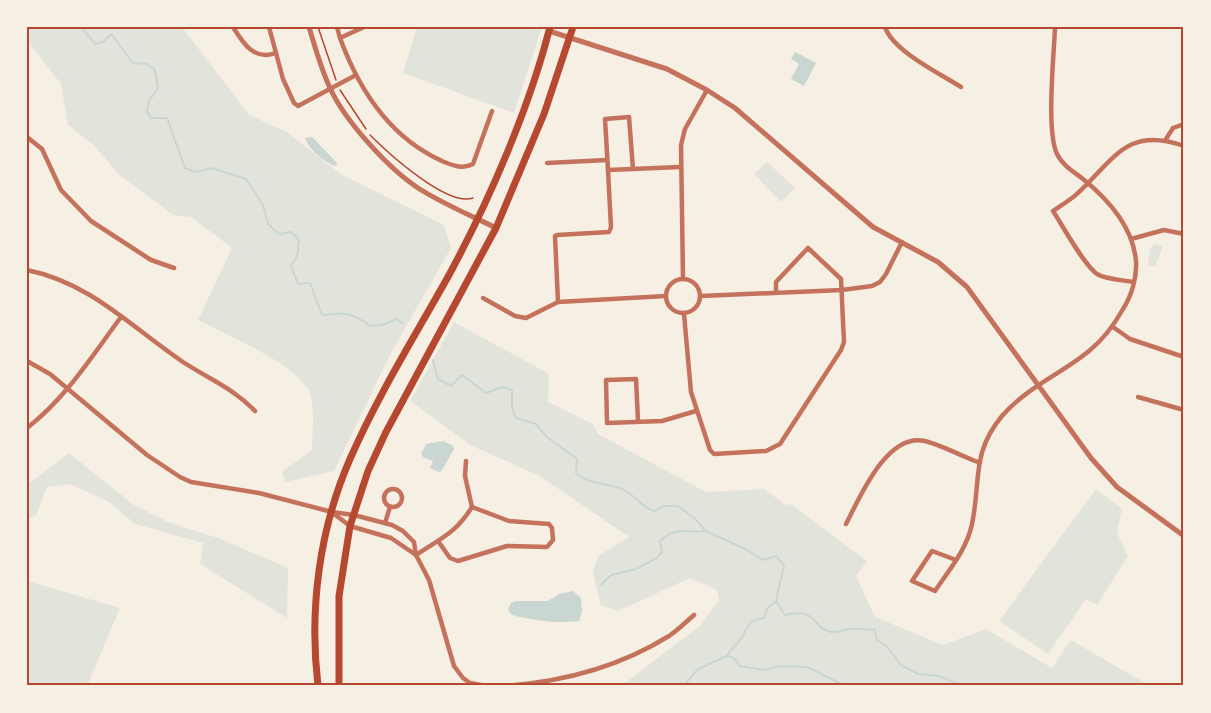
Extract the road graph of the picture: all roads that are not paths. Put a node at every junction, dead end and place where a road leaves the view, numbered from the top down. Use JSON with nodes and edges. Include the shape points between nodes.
{"nodes":[{"id":1,"x":233,"y":27,"type":"edge"},
{"id":2,"x":268,"y":27,"type":"edge"},
{"id":3,"x":309,"y":27,"type":"edge"},
{"id":4,"x":337,"y":27,"type":"edge"},
{"id":5,"x":364,"y":27,"type":"edge"},
{"id":6,"x":573,"y":27,"type":"edge"},
{"id":7,"x":885,"y":27,"type":"edge"},
{"id":8,"x":1055,"y":27,"type":"edge"},
{"id":9,"x":549,"y":29,"type":"edge"},
{"id":10,"x":570,"y":38,"type":"junction"},
{"id":11,"x":340,"y":39,"type":"junction"},
{"id":12,"x":276,"y":53,"type":"junction"},
{"id":13,"x":356,"y":75,"type":"junction"},
{"id":14,"x":961,"y":87,"type":"dead end"},
{"id":15,"x":330,"y":90,"type":"junction"},
{"id":16,"x":707,"y":90,"type":"junction"},
{"id":17,"x":492,"y":111,"type":"dead end"},
{"id":18,"x":1184,"y":124,"type":"edge"},
{"id":19,"x":27,"y":137,"type":"edge"},
{"id":20,"x":1166,"y":139,"type":"junction"},
{"id":21,"x":1184,"y":146,"type":"edge"},
{"id":22,"x":607,"y":160,"type":"junction"},
{"id":23,"x":547,"y":163,"type":"dead end"},
{"id":24,"x":680,"y":166,"type":"junction"},
{"id":25,"x":633,"y":169,"type":"junction"},
{"id":26,"x":608,"y":170,"type":"junction"},
{"id":27,"x":1088,"y":183,"type":"junction"},
{"id":28,"x":477,"y":218,"type":"junction"},
{"id":29,"x":496,"y":228,"type":"junction"},
{"id":30,"x":1184,"y":234,"type":"edge"},
{"id":31,"x":1131,"y":239,"type":"junction"},
{"id":32,"x":902,"y":242,"type":"junction"},
{"id":33,"x":174,"y":268,"type":"dead end"},
{"id":34,"x":27,"y":270,"type":"edge"},
{"id":35,"x":683,"y":279,"type":"junction"},
{"id":36,"x":1134,"y":282,"type":"junction"},
{"id":37,"x":842,"y":290,"type":"junction"},
{"id":38,"x":776,"y":292,"type":"junction"},
{"id":39,"x":666,"y":296,"type":"junction"},
{"id":40,"x":700,"y":296,"type":"junction"},
{"id":41,"x":483,"y":298,"type":"dead end"},
{"id":42,"x":558,"y":302,"type":"junction"},
{"id":43,"x":684,"y":314,"type":"junction"},
{"id":44,"x":121,"y":317,"type":"junction"},
{"id":45,"x":1113,"y":327,"type":"junction"},
{"id":46,"x":1184,"y":357,"type":"edge"},
{"id":47,"x":27,"y":361,"type":"edge"},
{"id":48,"x":1039,"y":386,"type":"junction"},
{"id":49,"x":67,"y":389,"type":"junction"},
{"id":50,"x":1138,"y":397,"type":"dead end"},
{"id":51,"x":1184,"y":410,"type":"edge"},
{"id":52,"x":255,"y":411,"type":"dead end"},
{"id":53,"x":696,"y":411,"type":"junction"},
{"id":54,"x":638,"y":421,"type":"junction"},
{"id":55,"x":27,"y":428,"type":"edge"},
{"id":56,"x":466,"y":460,"type":"dead end"},
{"id":57,"x":978,"y":462,"type":"junction"},
{"id":58,"x":390,"y":507,"type":"junction"},
{"id":59,"x":472,"y":507,"type":"junction"},
{"id":60,"x":332,"y":512,"type":"junction"},
{"id":61,"x":354,"y":515,"type":"junction"},
{"id":62,"x":382,"y":522,"type":"junction"},
{"id":63,"x":846,"y":524,"type":"dead end"},
{"id":64,"x":350,"y":526,"type":"junction"},
{"id":65,"x":377,"y":534,"type":"junction"},
{"id":66,"x":1184,"y":536,"type":"edge"},
{"id":67,"x":438,"y":541,"type":"junction"},
{"id":68,"x":416,"y":555,"type":"junction"},
{"id":69,"x":957,"y":560,"type":"junction"},
{"id":70,"x":694,"y":615,"type":"dead end"},
{"id":71,"x":470,"y":685,"type":"edge"},
{"id":72,"x":535,"y":685,"type":"edge"},
{"id":73,"x":318,"y":686,"type":"edge"},
{"id":74,"x":339,"y":686,"type":"edge"},
{"id":75,"x":486,"y":686,"type":"edge"},
{"id":76,"x":504,"y":686,"type":"edge"}],
"edges":[{"from":1,"to":12,"type":"street","via":[[251,51],[266,56]]},
{"from":2,"to":12,"type":"street"},
{"from":3,"to":15,"type":"street"},
{"from":4,"to":11,"type":"street"},
{"from":5,"to":11,"type":"street"},
{"from":6,"to":10,"type":"main road"},
{"from":7,"to":14,"type":"street","via":[[896,46]]},
{"from":8,"to":27,"type":"street","via":[[1054,145],[1062,162]]},
{"from":9,"to":10,"type":"street"},
{"from":9,"to":28,"type":"main road","via":[[513,138]]},
{"from":10,"to":16,"type":"street","via":[[667,69]]},
{"from":10,"to":29,"type":"main road","via":[[544,114]]},
{"from":11,"to":13,"type":"street"},
{"from":12,"to":15,"type":"street","via":[[294,103],[303,104]]},
{"from":13,"to":15,"type":"street"},
{"from":13,"to":17,"type":"street","via":[[390,124],[411,143],[452,165],[466,168],[473,164]]},
{"from":15,"to":28,"type":"street","via":[[362,136],[403,177]]},
{"from":16,"to":24,"type":"street","via":[[685,129]]},
{"from":16,"to":32,"type":"street","via":[[735,108],[873,226]]},
{"from":18,"to":20,"type":"street","via":[[1173,128]]},
{"from":19,"to":33,"type":"street","via":[[42,149],[61,190],[91,221],[151,260]]},
{"from":20,"to":21,"type":"street"},
{"from":20,"to":27,"type":"street","via":[[1131,144]]},
{"from":22,"to":23,"type":"street"},
{"from":22,"to":25,"type":"street","via":[[605,119],[629,117]]},
{"from":22,"to":26,"type":"street"},
{"from":24,"to":25,"type":"street"},
{"from":24,"to":35,"type":"street"},
{"from":25,"to":26,"type":"street"},
{"from":26,"to":42,"type":"street","via":[[609,232],[555,236]]},
{"from":27,"to":31,"type":"street","via":[[1117,212]]},
{"from":27,"to":36,"type":"street","via":[[1053,211],[1089,266],[1105,277]]},
{"from":28,"to":29,"type":"street"},
{"from":28,"to":60,"type":"main road","via":[[366,424]]},
{"from":29,"to":61,"type":"main road","via":[[386,432]]},
{"from":30,"to":31,"type":"street","via":[[1164,230]]},
{"from":31,"to":36,"type":"street","via":[[1136,262]]},
{"from":32,"to":37,"type":"street","via":[[880,282]]},
{"from":32,"to":48,"type":"street","via":[[938,262],[967,287]]},
{"from":34,"to":44,"type":"street","via":[[69,282]]},
{"from":35,"to":39,"type":"street","via":[[670,284]]},
{"from":35,"to":40,"type":"street","via":[[696,284]]},
{"from":36,"to":45,"type":"street","via":[[1128,302]]},
{"from":37,"to":38,"type":"street"},
{"from":37,"to":38,"type":"street","via":[[841,279],[808,248],[776,282]]},
{"from":37,"to":53,"type":"street","via":[[841,350],[774,449],[714,454]]},
{"from":38,"to":40,"type":"street"},
{"from":39,"to":42,"type":"street"},
{"from":39,"to":43,"type":"street","via":[[671,309]]},
{"from":40,"to":43,"type":"street","via":[[696,308]]},
{"from":41,"to":42,"type":"street","via":[[526,318]]},
{"from":43,"to":53,"type":"street"},
{"from":44,"to":49,"type":"street"},
{"from":44,"to":52,"type":"street","via":[[183,362],[240,396]]},
{"from":45,"to":46,"type":"street","via":[[1131,339]]},
{"from":45,"to":48,"type":"street","via":[[1089,352]]},
{"from":47,"to":49,"type":"street"},
{"from":48,"to":57,"type":"street","via":[[1001,418]]},
{"from":48,"to":66,"type":"street","via":[[1117,487]]},
{"from":49,"to":55,"type":"street"},
{"from":49,"to":60,"type":"street","via":[[180,477]]},
{"from":50,"to":51,"type":"street"},
{"from":53,"to":54,"type":"street","via":[[662,421]]},
{"from":54,"to":54,"type":"street","via":[[636,379],[606,380],[607,423]]},
{"from":56,"to":59,"type":"street","via":[[465,476]]},
{"from":57,"to":63,"type":"street","via":[[924,441],[902,443],[866,486]]},
{"from":57,"to":69,"type":"street","via":[[972,524]]},
{"from":58,"to":58,"type":"street","via":[[401,501],[395,490],[384,494]]},
{"from":58,"to":62,"type":"street"},
{"from":59,"to":67,"type":"street","via":[[454,531]]},
{"from":59,"to":67,"type":"street","via":[[509,521],[549,524],[553,540],[547,547],[507,546],[462,561],[450,558]]},
{"from":60,"to":61,"type":"street"},
{"from":60,"to":64,"type":"street"},
{"from":60,"to":73,"type":"main road","via":[[315,591]]},
{"from":61,"to":62,"type":"street"},
{"from":61,"to":64,"type":"main road"},
{"from":62,"to":65,"type":"street"},
{"from":62,"to":68,"type":"street","via":[[403,531],[414,542]]},
{"from":64,"to":65,"type":"street"},
{"from":64,"to":74,"type":"main road","via":[[339,596]]},
{"from":65,"to":68,"type":"street","via":[[391,538]]},
{"from":67,"to":68,"type":"street"},
{"from":68,"to":71,"type":"street","via":[[429,580],[454,666]]},
{"from":69,"to":69,"type":"street","via":[[935,591],[912,581],[932,551]]},
{"from":70,"to":72,"type":"street","via":[[669,636],[633,654]]},
{"from":71,"to":75,"type":"street"},
{"from":72,"to":76,"type":"street"}]}
